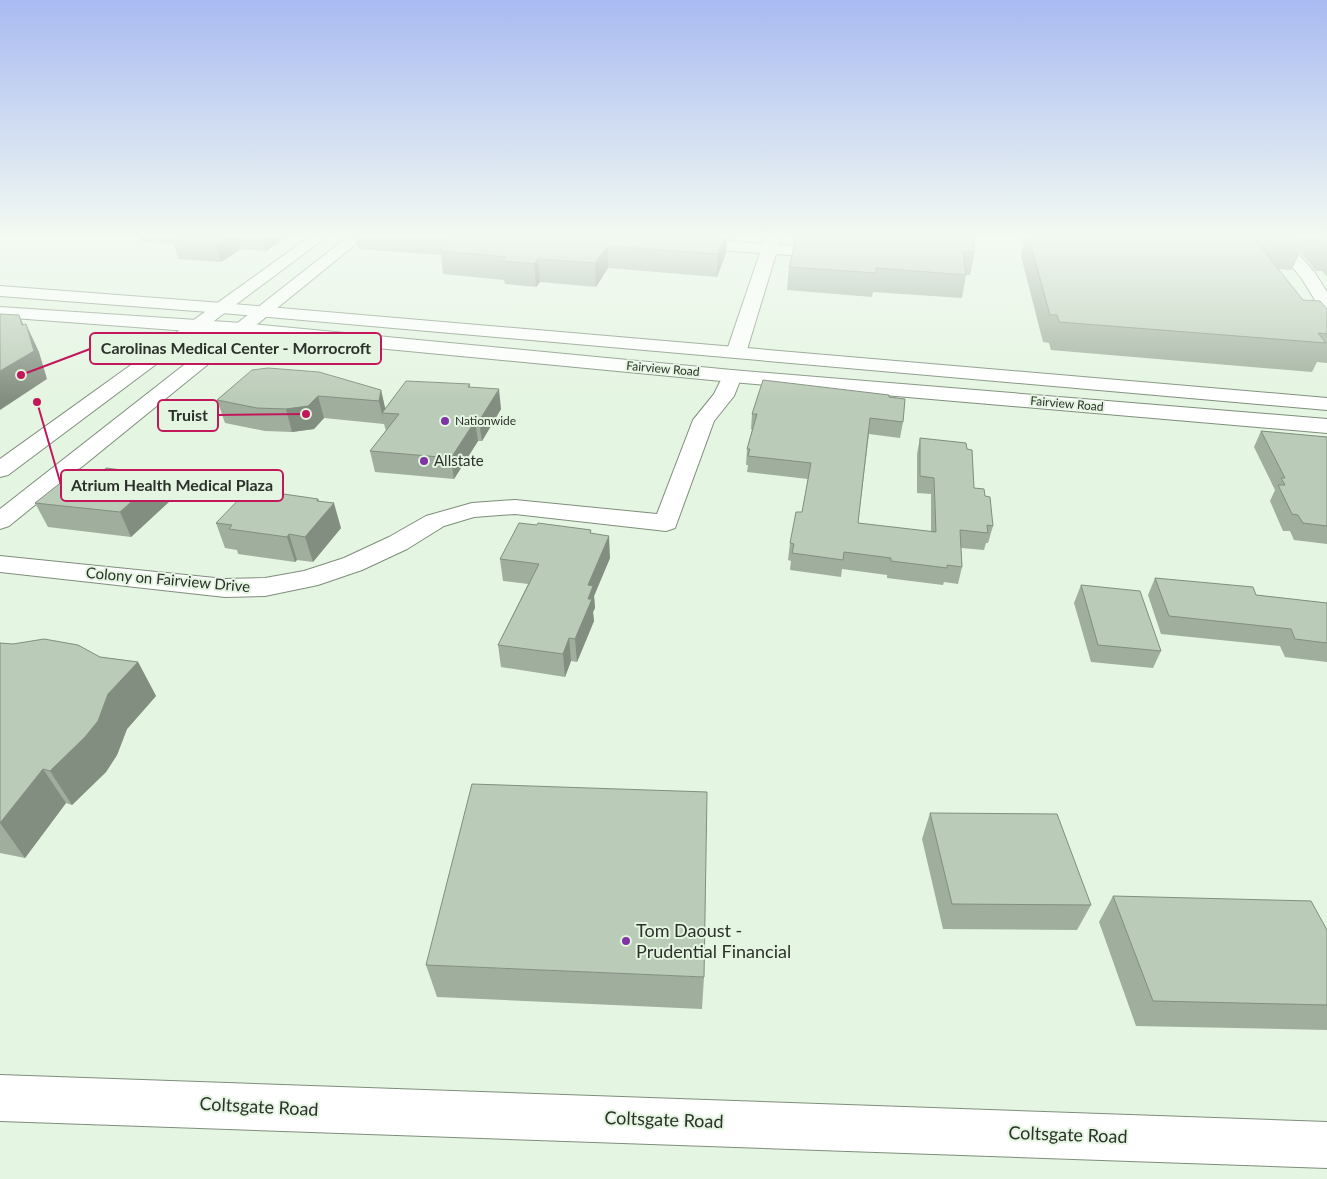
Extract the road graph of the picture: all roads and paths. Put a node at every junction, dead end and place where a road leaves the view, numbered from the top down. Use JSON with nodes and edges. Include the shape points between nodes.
{"nodes":[{"id":1,"x":246,"y":290,"type":"edge"},
{"id":2,"x":290,"y":290,"type":"edge"},
{"id":3,"x":757,"y":290,"type":"edge"},
{"id":4,"x":1317,"y":290,"type":"edge"},
{"id":5,"x":0,"y":291,"type":"edge"},
{"id":6,"x":1327,"y":306,"type":"edge"},
{"id":7,"x":222,"y":308,"type":"junction"},
{"id":8,"x":0,"y":312,"type":"edge"},
{"id":9,"x":263,"y":312,"type":"junction"},
{"id":10,"x":197,"y":326,"type":"junction"},
{"id":11,"x":242,"y":329,"type":"junction"},
{"id":12,"x":734,"y":365,"type":"junction"},
{"id":13,"x":1327,"y":404,"type":"edge"},
{"id":14,"x":1327,"y":426,"type":"edge"},
{"id":15,"x":0,"y":470,"type":"edge"},
{"id":16,"x":0,"y":521,"type":"edge"},
{"id":17,"x":0,"y":564,"type":"edge"},
{"id":18,"x":0,"y":1098,"type":"edge"},
{"id":19,"x":1327,"y":1145,"type":"edge"}],
"edges":[{"from":1,"to":7,"type":"street"},
{"from":2,"to":9,"type":"street"},
{"from":3,"to":12,"type":"street"},
{"from":4,"to":6,"type":"street"},
{"from":5,"to":7,"type":"street","name":"Fairview Road"},
{"from":7,"to":9,"type":"street","name":"Fairview Road"},
{"from":7,"to":10,"type":"street"},
{"from":8,"to":10,"type":"street","name":"Fairview Road"},
{"from":9,"to":11,"type":"street"},
{"from":9,"to":12,"type":"street","name":"Fairview Road"},
{"from":10,"to":11,"type":"street","name":"Fairview Road"},
{"from":10,"to":15,"type":"street"},
{"from":11,"to":12,"type":"street","name":"Fairview Road"},
{"from":11,"to":16,"type":"street"},
{"from":12,"to":13,"type":"street","name":"Fairview Road"},
{"from":12,"to":14,"type":"street","name":"Fairview Road"},
{"from":12,"to":17,"type":"street","name":"Colony on Fairview Drive","via":[[724,396],[704,420],[666,523],[515,507],[472,510],[435,520],[398,544],[353,564],[308,579],[265,587],[225,588]]},
{"from":18,"to":19,"type":"street","name":"Coltsgate Road","via":[[100,1099],[299,1109],[574,1116]]}]}
